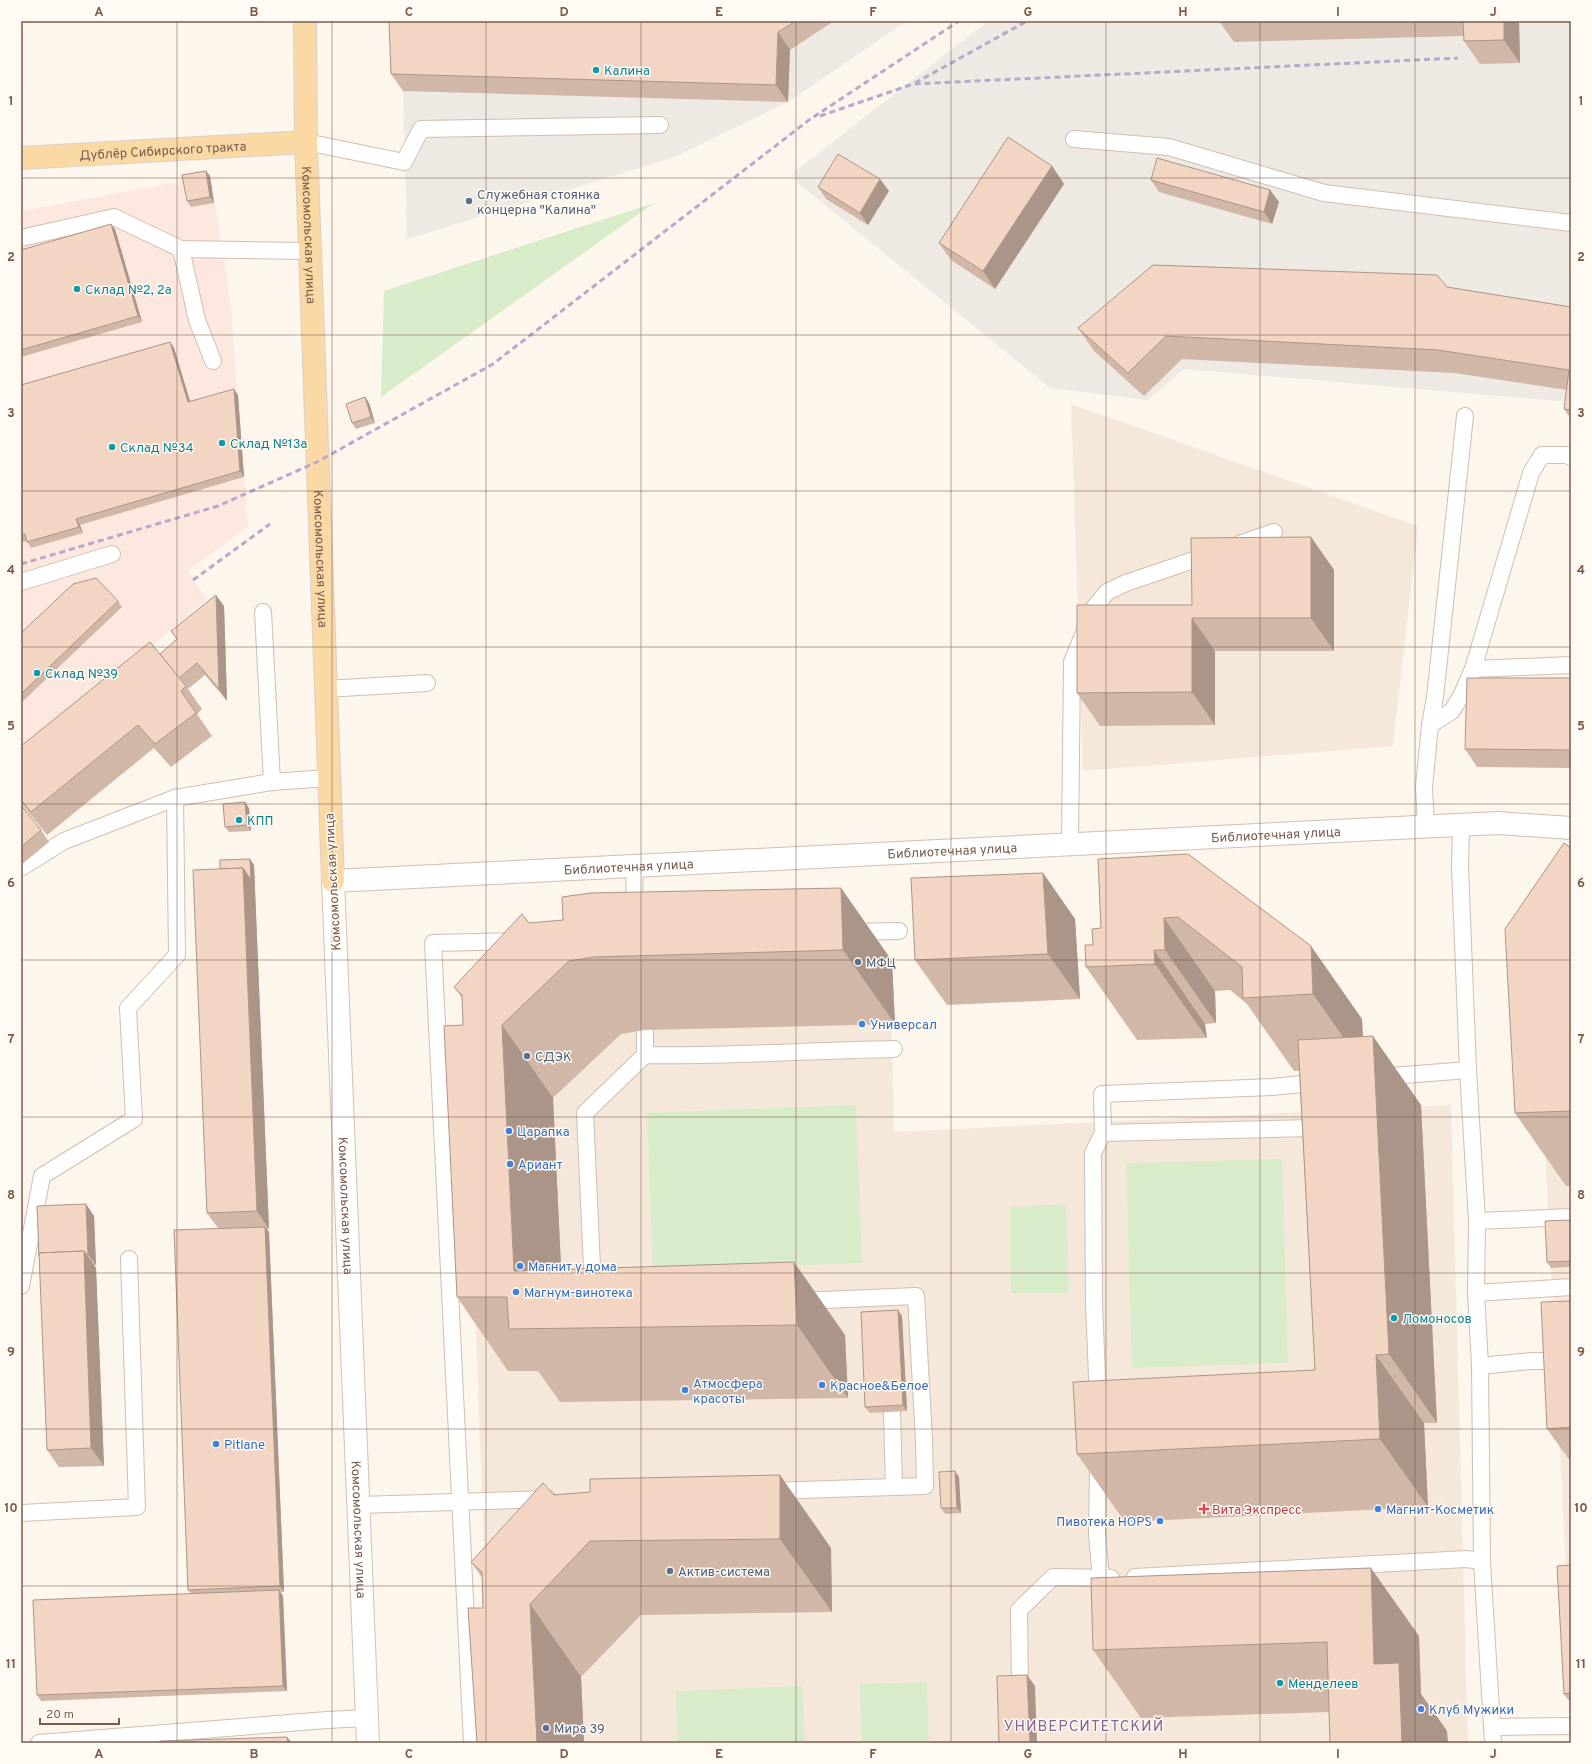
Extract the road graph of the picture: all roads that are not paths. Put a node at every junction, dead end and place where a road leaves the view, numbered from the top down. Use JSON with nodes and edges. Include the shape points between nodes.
{"nodes":[{"id":1,"x":305,"y":21,"type":"edge"},
{"id":2,"x":660,"y":125,"type":"dead end"},
{"id":3,"x":1074,"y":139,"type":"dead end"},
{"id":4,"x":306,"y":142,"type":"junction"},
{"id":5,"x":21,"y":158,"type":"edge"},
{"id":6,"x":1571,"y":223,"type":"edge"},
{"id":7,"x":21,"y":238,"type":"edge"},
{"id":8,"x":181,"y":249,"type":"junction"},
{"id":9,"x":309,"y":251,"type":"junction"},
{"id":10,"x":214,"y":361,"type":"dead end"},
{"id":11,"x":1465,"y":416,"type":"dead end"},
{"id":12,"x":1571,"y":457,"type":"edge"},
{"id":13,"x":1274,"y":532,"type":"dead end"},
{"id":14,"x":112,"y":554,"type":"dead end"},
{"id":15,"x":21,"y":582,"type":"edge"},
{"id":16,"x":263,"y":612,"type":"dead end"},
{"id":17,"x":1571,"y":665,"type":"edge"},
{"id":18,"x":1473,"y":669,"type":"junction"},
{"id":19,"x":426,"y":682,"type":"dead end"},
{"id":20,"x":325,"y":690,"type":"junction"},
{"id":21,"x":1430,"y":725,"type":"junction"},
{"id":22,"x":328,"y":778,"type":"junction"},
{"id":23,"x":272,"y":782,"type":"junction"},
{"id":24,"x":175,"y":798,"type":"junction"},
{"id":25,"x":1461,"y":826,"type":"junction"},
{"id":26,"x":1426,"y":827,"type":"junction"},
{"id":27,"x":1571,"y":828,"type":"edge"},
{"id":28,"x":1070,"y":844,"type":"junction"},
{"id":29,"x":635,"y":864,"type":"junction"},
{"id":30,"x":21,"y":868,"type":"edge"},
{"id":31,"x":333,"y":880,"type":"junction"},
{"id":32,"x":639,"y":931,"type":"edge"},
{"id":33,"x":899,"y":931,"type":"dead end"},
{"id":34,"x":836,"y":932,"type":"edge"},
{"id":35,"x":529,"y":941,"type":"edge"},
{"id":36,"x":645,"y":1030,"type":"edge"},
{"id":37,"x":894,"y":1049,"type":"dead end"},
{"id":38,"x":645,"y":1055,"type":"junction"},
{"id":39,"x":1468,"y":1070,"type":"junction"},
{"id":40,"x":1364,"y":1078,"type":"edge"},
{"id":41,"x":1333,"y":1081,"type":"edge"},
{"id":42,"x":1103,"y":1133,"type":"junction"},
{"id":43,"x":1315,"y":1152,"type":"edge"},
{"id":44,"x":1571,"y":1217,"type":"edge"},
{"id":45,"x":1477,"y":1221,"type":"junction"},
{"id":46,"x":130,"y":1259,"type":"dead end"},
{"id":47,"x":21,"y":1286,"type":"edge"},
{"id":48,"x":1571,"y":1287,"type":"edge"},
{"id":49,"x":1476,"y":1294,"type":"junction"},
{"id":50,"x":783,"y":1301,"type":"edge"},
{"id":51,"x":594,"y":1307,"type":"edge"},
{"id":52,"x":1571,"y":1361,"type":"edge"},
{"id":53,"x":1480,"y":1366,"type":"junction"},
{"id":54,"x":1114,"y":1405,"type":"edge"},
{"id":55,"x":892,"y":1412,"type":"edge"},
{"id":56,"x":1098,"y":1450,"type":"edge"},
{"id":57,"x":894,"y":1487,"type":"junction"},
{"id":58,"x":753,"y":1492,"type":"edge"},
{"id":59,"x":564,"y":1499,"type":"edge"},
{"id":60,"x":461,"y":1503,"type":"junction"},
{"id":61,"x":360,"y":1505,"type":"junction"},
{"id":62,"x":21,"y":1513,"type":"edge"},
{"id":63,"x":1482,"y":1560,"type":"junction"},
{"id":64,"x":1101,"y":1578,"type":"junction"},
{"id":65,"x":1020,"y":1687,"type":"edge"},
{"id":66,"x":367,"y":1718,"type":"junction"},
{"id":67,"x":1571,"y":1726,"type":"edge"},
{"id":68,"x":1492,"y":1727,"type":"junction"},
{"id":69,"x":39,"y":1743,"type":"edge"},
{"id":70,"x":368,"y":1743,"type":"edge"},
{"id":71,"x":472,"y":1743,"type":"edge"},
{"id":72,"x":1492,"y":1743,"type":"edge"}],
"edges":[{"from":1,"to":4,"type":"main road","name":"Комсомольская улица"},
{"from":2,"to":4,"type":"lane","via":[[422,129],[404,162]]},
{"from":3,"to":6,"type":"lane","via":[[1169,147],[1324,193]]},
{"from":4,"to":5,"type":"main road","name":"Дублёр Сибирского тракта"},
{"from":4,"to":9,"type":"main road","name":"Комсомольская улица"},
{"from":7,"to":8,"type":"lane","via":[[114,217]]},
{"from":8,"to":9,"type":"lane"},
{"from":8,"to":10,"type":"lane","via":[[197,320]]},
{"from":9,"to":20,"type":"main road","name":"Комсомольская улица"},
{"from":11,"to":21,"type":"lane"},
{"from":12,"to":18,"type":"lane","via":[[1542,456],[1530,473]]},
{"from":13,"to":28,"type":"lane","via":[[1126,583],[1107,592],[1094,608],[1072,662]]},
{"from":14,"to":15,"type":"lane"},
{"from":16,"to":23,"type":"lane"},
{"from":17,"to":18,"type":"lane"},
{"from":18,"to":21,"type":"lane","via":[[1452,711]]},
{"from":19,"to":20,"type":"lane"},
{"from":20,"to":22,"type":"main road","name":"Комсомольская улица"},
{"from":21,"to":26,"type":"lane","via":[[1424,787]]},
{"from":22,"to":23,"type":"lane"},
{"from":22,"to":31,"type":"main road","name":"Комсомольская улица"},
{"from":23,"to":24,"type":"lane"},
{"from":24,"to":30,"type":"lane","via":[[64,842]]},
{"from":24,"to":47,"type":"lane","via":[[177,955],[128,1008],[134,1119],[42,1176]]},
{"from":25,"to":26,"type":"street","name":"Библиотечная улица"},
{"from":25,"to":27,"type":"street","name":"Библиотечная улица","via":[[1498,823]]},
{"from":25,"to":39,"type":"lane","via":[[1460,867]]},
{"from":26,"to":28,"type":"street","name":"Библиотечная улица"},
{"from":28,"to":29,"type":"street","name":"Библиотечная улица"},
{"from":29,"to":31,"type":"street","name":"Библиотечная улица"},
{"from":29,"to":32,"type":"lane","via":[[634,901]]},
{"from":31,"to":61,"type":"street","name":"Комсомольская улица"},
{"from":33,"to":34,"type":"lane"},
{"from":35,"to":60,"type":"lane","via":[[433,943]]},
{"from":36,"to":38,"type":"lane"},
{"from":37,"to":38,"type":"lane","via":[[703,1056]]},
{"from":38,"to":51,"type":"lane","via":[[585,1113]]},
{"from":39,"to":40,"type":"lane"},
{"from":39,"to":45,"type":"lane"},
{"from":41,"to":42,"type":"lane","via":[[1272,1087],[1102,1094]]},
{"from":42,"to":43,"type":"lane","via":[[1315,1128]]},
{"from":42,"to":54,"type":"lane","via":[[1093,1153],[1098,1413]]},
{"from":44,"to":45,"type":"lane"},
{"from":45,"to":49,"type":"lane"},
{"from":46,"to":62,"type":"lane","via":[[137,1507]]},
{"from":48,"to":49,"type":"lane"},
{"from":49,"to":53,"type":"lane"},
{"from":50,"to":57,"type":"lane","via":[[916,1296],[925,1486]]},
{"from":52,"to":53,"type":"lane","via":[[1531,1361]]},
{"from":53,"to":63,"type":"lane"},
{"from":55,"to":57,"type":"lane"},
{"from":56,"to":64,"type":"lane","via":[[1097,1534]]},
{"from":57,"to":58,"type":"lane"},
{"from":59,"to":60,"type":"lane"},
{"from":60,"to":61,"type":"lane"},
{"from":60,"to":71,"type":"lane"},
{"from":61,"to":66,"type":"street","name":"Комсомольская улица"},
{"from":63,"to":64,"type":"lane"},
{"from":63,"to":68,"type":"lane"},
{"from":64,"to":65,"type":"lane","via":[[1053,1577],[1019,1610]]},
{"from":66,"to":69,"type":"lane"},
{"from":66,"to":70,"type":"street","name":"Комсомольская улица"},
{"from":67,"to":68,"type":"lane"},
{"from":68,"to":72,"type":"lane"}]}
